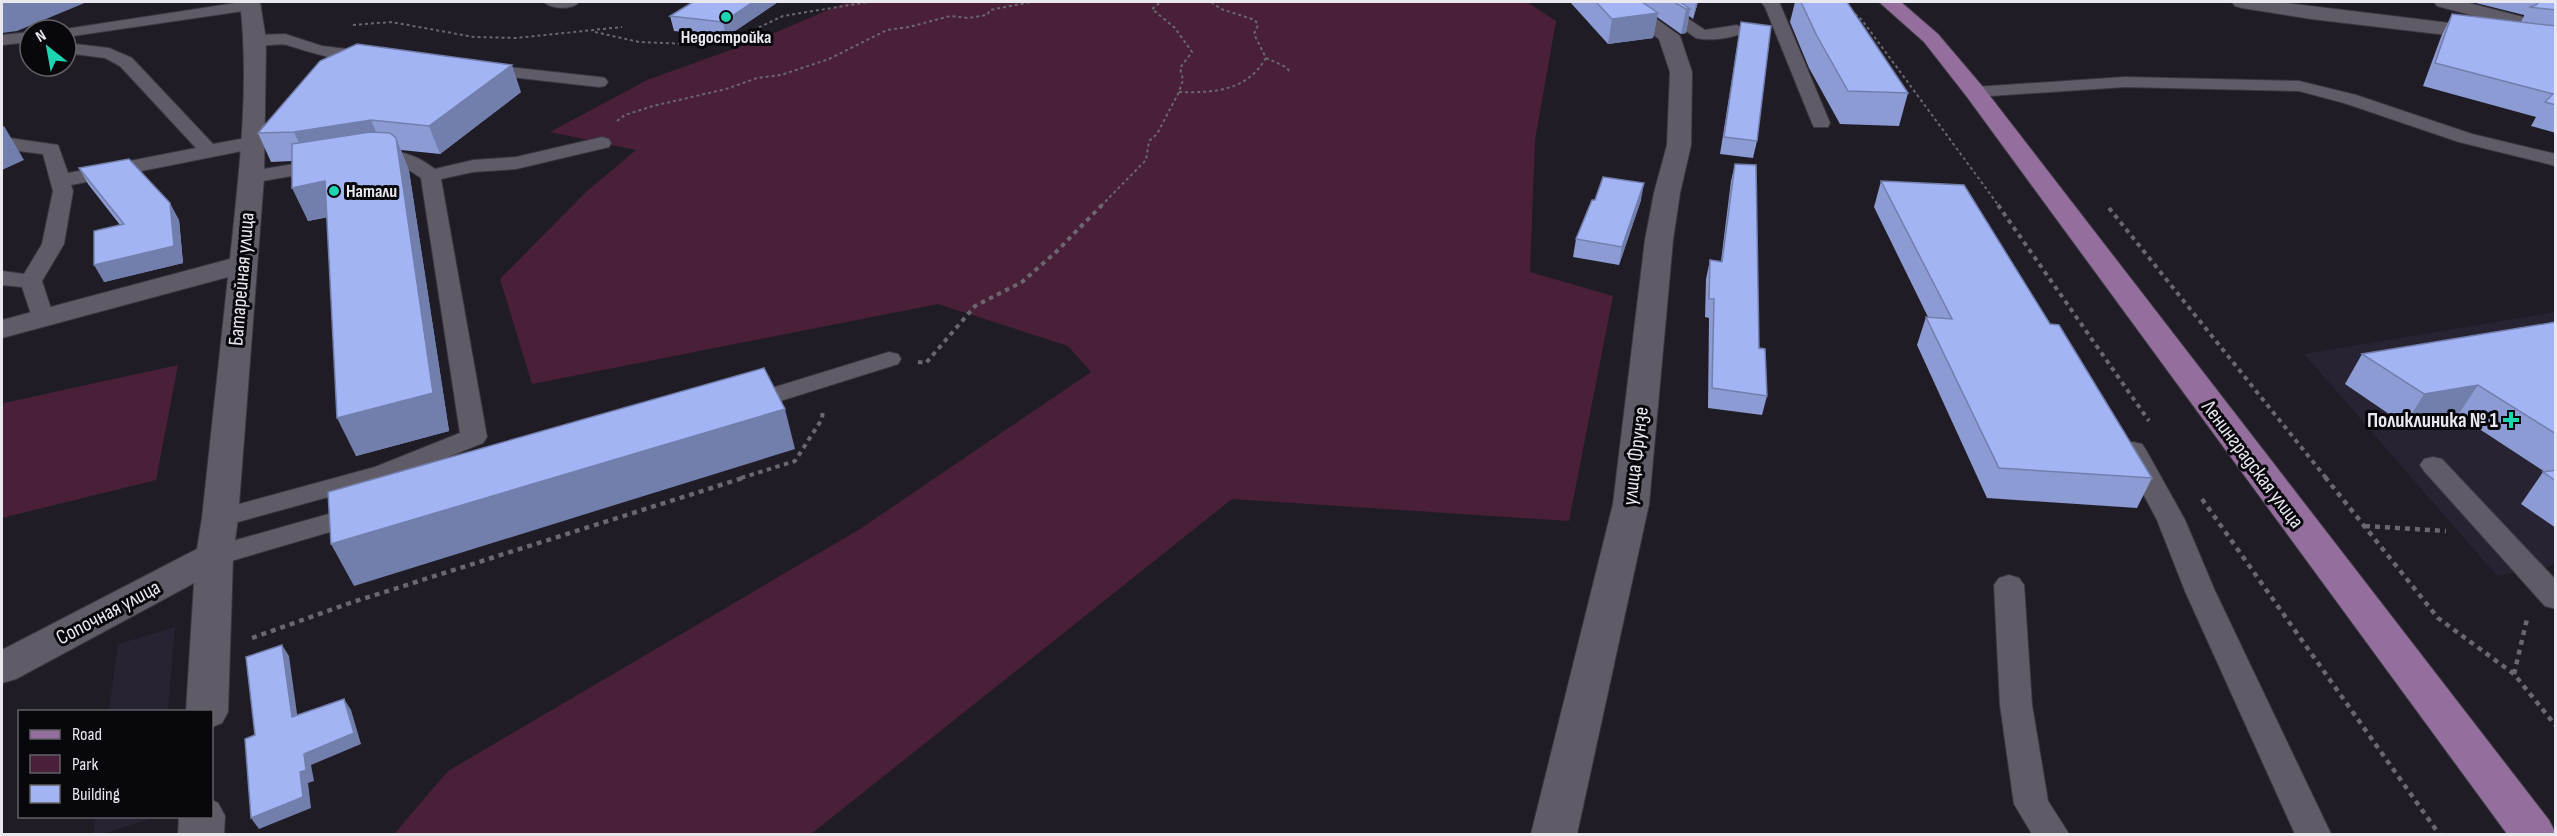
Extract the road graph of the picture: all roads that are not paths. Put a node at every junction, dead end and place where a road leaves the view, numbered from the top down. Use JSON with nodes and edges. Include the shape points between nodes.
{"nodes":[{"id":1,"x":552,"y":2,"type":"edge"},
{"id":2,"x":1620,"y":2,"type":"edge"},
{"id":3,"x":1653,"y":2,"type":"edge"},
{"id":4,"x":1768,"y":2,"type":"edge"},
{"id":5,"x":1889,"y":2,"type":"edge"},
{"id":6,"x":2242,"y":2,"type":"edge"},
{"id":7,"x":2444,"y":2,"type":"edge"},
{"id":8,"x":250,"y":3,"type":"edge"},
{"id":9,"x":570,"y":3,"type":"dead end"},
{"id":10,"x":78,"y":30,"type":"edge"},
{"id":11,"x":1737,"y":30,"type":"edge"},
{"id":12,"x":2556,"y":31,"type":"edge"},
{"id":13,"x":18,"y":39,"type":"edge"},
{"id":14,"x":255,"y":40,"type":"junction"},
{"id":15,"x":2,"y":41,"type":"edge"},
{"id":16,"x":2556,"y":42,"type":"edge"},
{"id":17,"x":18,"y":43,"type":"edge"},
{"id":18,"x":78,"y":49,"type":"edge"},
{"id":19,"x":390,"y":59,"type":"edge"},
{"id":20,"x":459,"y":67,"type":"edge"},
{"id":21,"x":599,"y":82,"type":"dead end"},
{"id":22,"x":1975,"y":92,"type":"junction"},
{"id":23,"x":1821,"y":123,"type":"dead end"},
{"id":24,"x":252,"y":142,"type":"junction"},
{"id":25,"x":602,"y":142,"type":"road end"},
{"id":26,"x":2,"y":143,"type":"edge"},
{"id":27,"x":209,"y":151,"type":"junction"},
{"id":28,"x":2556,"y":160,"type":"edge"},
{"id":29,"x":431,"y":176,"type":"junction"},
{"id":30,"x":251,"y":177,"type":"junction"},
{"id":31,"x":59,"y":182,"type":"junction"},
{"id":32,"x":242,"y":264,"type":"junction"},
{"id":33,"x":2,"y":278,"type":"edge"},
{"id":34,"x":31,"y":281,"type":"junction"},
{"id":35,"x":42,"y":318,"type":"junction"},
{"id":36,"x":2,"y":329,"type":"edge"},
{"id":37,"x":890,"y":359,"type":"road end"},
{"id":38,"x":719,"y":411,"type":"edge"},
{"id":39,"x":2121,"y":431,"type":"edge"},
{"id":40,"x":2433,"y":465,"type":"dead end"},
{"id":41,"x":386,"y":507,"type":"edge"},
{"id":42,"x":220,"y":518,"type":"junction"},
{"id":43,"x":214,"y":556,"type":"junction"},
{"id":44,"x":2009,"y":585,"type":"dead end"},
{"id":45,"x":2556,"y":599,"type":"edge"},
{"id":46,"x":2,"y":668,"type":"edge"},
{"id":47,"x":207,"y":710,"type":"edge"},
{"id":48,"x":202,"y":818,"type":"edge"},
{"id":49,"x":201,"y":834,"type":"edge"},
{"id":50,"x":1554,"y":834,"type":"edge"},
{"id":51,"x":2051,"y":834,"type":"edge"},
{"id":52,"x":2313,"y":834,"type":"edge"},
{"id":53,"x":2533,"y":834,"type":"edge"}],
"edges":[{"from":1,"to":9,"type":"lane"},
{"from":2,"to":50,"type":"street","name":"улица Фрунзе","via":[[1669,36],[1681,72],[1679,145],[1659,240],[1631,504]]},
{"from":3,"to":11,"type":"lane","via":[[1702,35]]},
{"from":4,"to":23,"type":"lane"},
{"from":5,"to":22,"type":"main road","name":"Ленинградская улица","via":[[1931,38]]},
{"from":6,"to":16,"type":"street","via":[[2311,14]]},
{"from":7,"to":12,"type":"street"},
{"from":8,"to":10,"type":"lane"},
{"from":8,"to":14,"type":"street","name":"Батарейная улица"},
{"from":13,"to":15,"type":"lane"},
{"from":14,"to":19,"type":"lane","via":[[285,39],[320,51]]},
{"from":14,"to":24,"type":"street","name":"Батарейная улица"},
{"from":15,"to":17,"type":"lane"},
{"from":18,"to":27,"type":"lane","via":[[109,52],[126,62]]},
{"from":20,"to":21,"type":"lane"},
{"from":22,"to":28,"type":"lane","via":[[2125,82],[2299,86],[2466,138]]},
{"from":22,"to":53,"type":"main road","name":"Ленинградская улица"},
{"from":24,"to":27,"type":"lane"},
{"from":24,"to":30,"type":"street","name":"Батарейная улица"},
{"from":25,"to":29,"type":"lane","via":[[516,163],[473,165]]},
{"from":26,"to":31,"type":"lane","via":[[51,149]]},
{"from":27,"to":31,"type":"lane"},
{"from":29,"to":30,"type":"lane","via":[[409,158],[383,156]]},
{"from":29,"to":42,"type":"lane","via":[[474,437],[384,473]]},
{"from":30,"to":32,"type":"street","name":"Батарейная улица"},
{"from":31,"to":34,"type":"lane","via":[[63,191],[53,244]]},
{"from":32,"to":35,"type":"street"},
{"from":32,"to":42,"type":"street","name":"Батарейная улица"},
{"from":33,"to":34,"type":"lane"},
{"from":34,"to":35,"type":"lane"},
{"from":35,"to":36,"type":"street"},
{"from":37,"to":38,"type":"lane"},
{"from":39,"to":52,"type":"lane","via":[[2171,520]]},
{"from":40,"to":45,"type":"lane"},
{"from":41,"to":43,"type":"lane"},
{"from":42,"to":43,"type":"street","name":"Батарейная улица"},
{"from":43,"to":46,"type":"street","name":"Сопочная улица"},
{"from":43,"to":47,"type":"street","name":"Батарейная улица"},
{"from":44,"to":51,"type":"lane","via":[[2016,705],[2031,804]]},
{"from":48,"to":49,"type":"street"}]}
